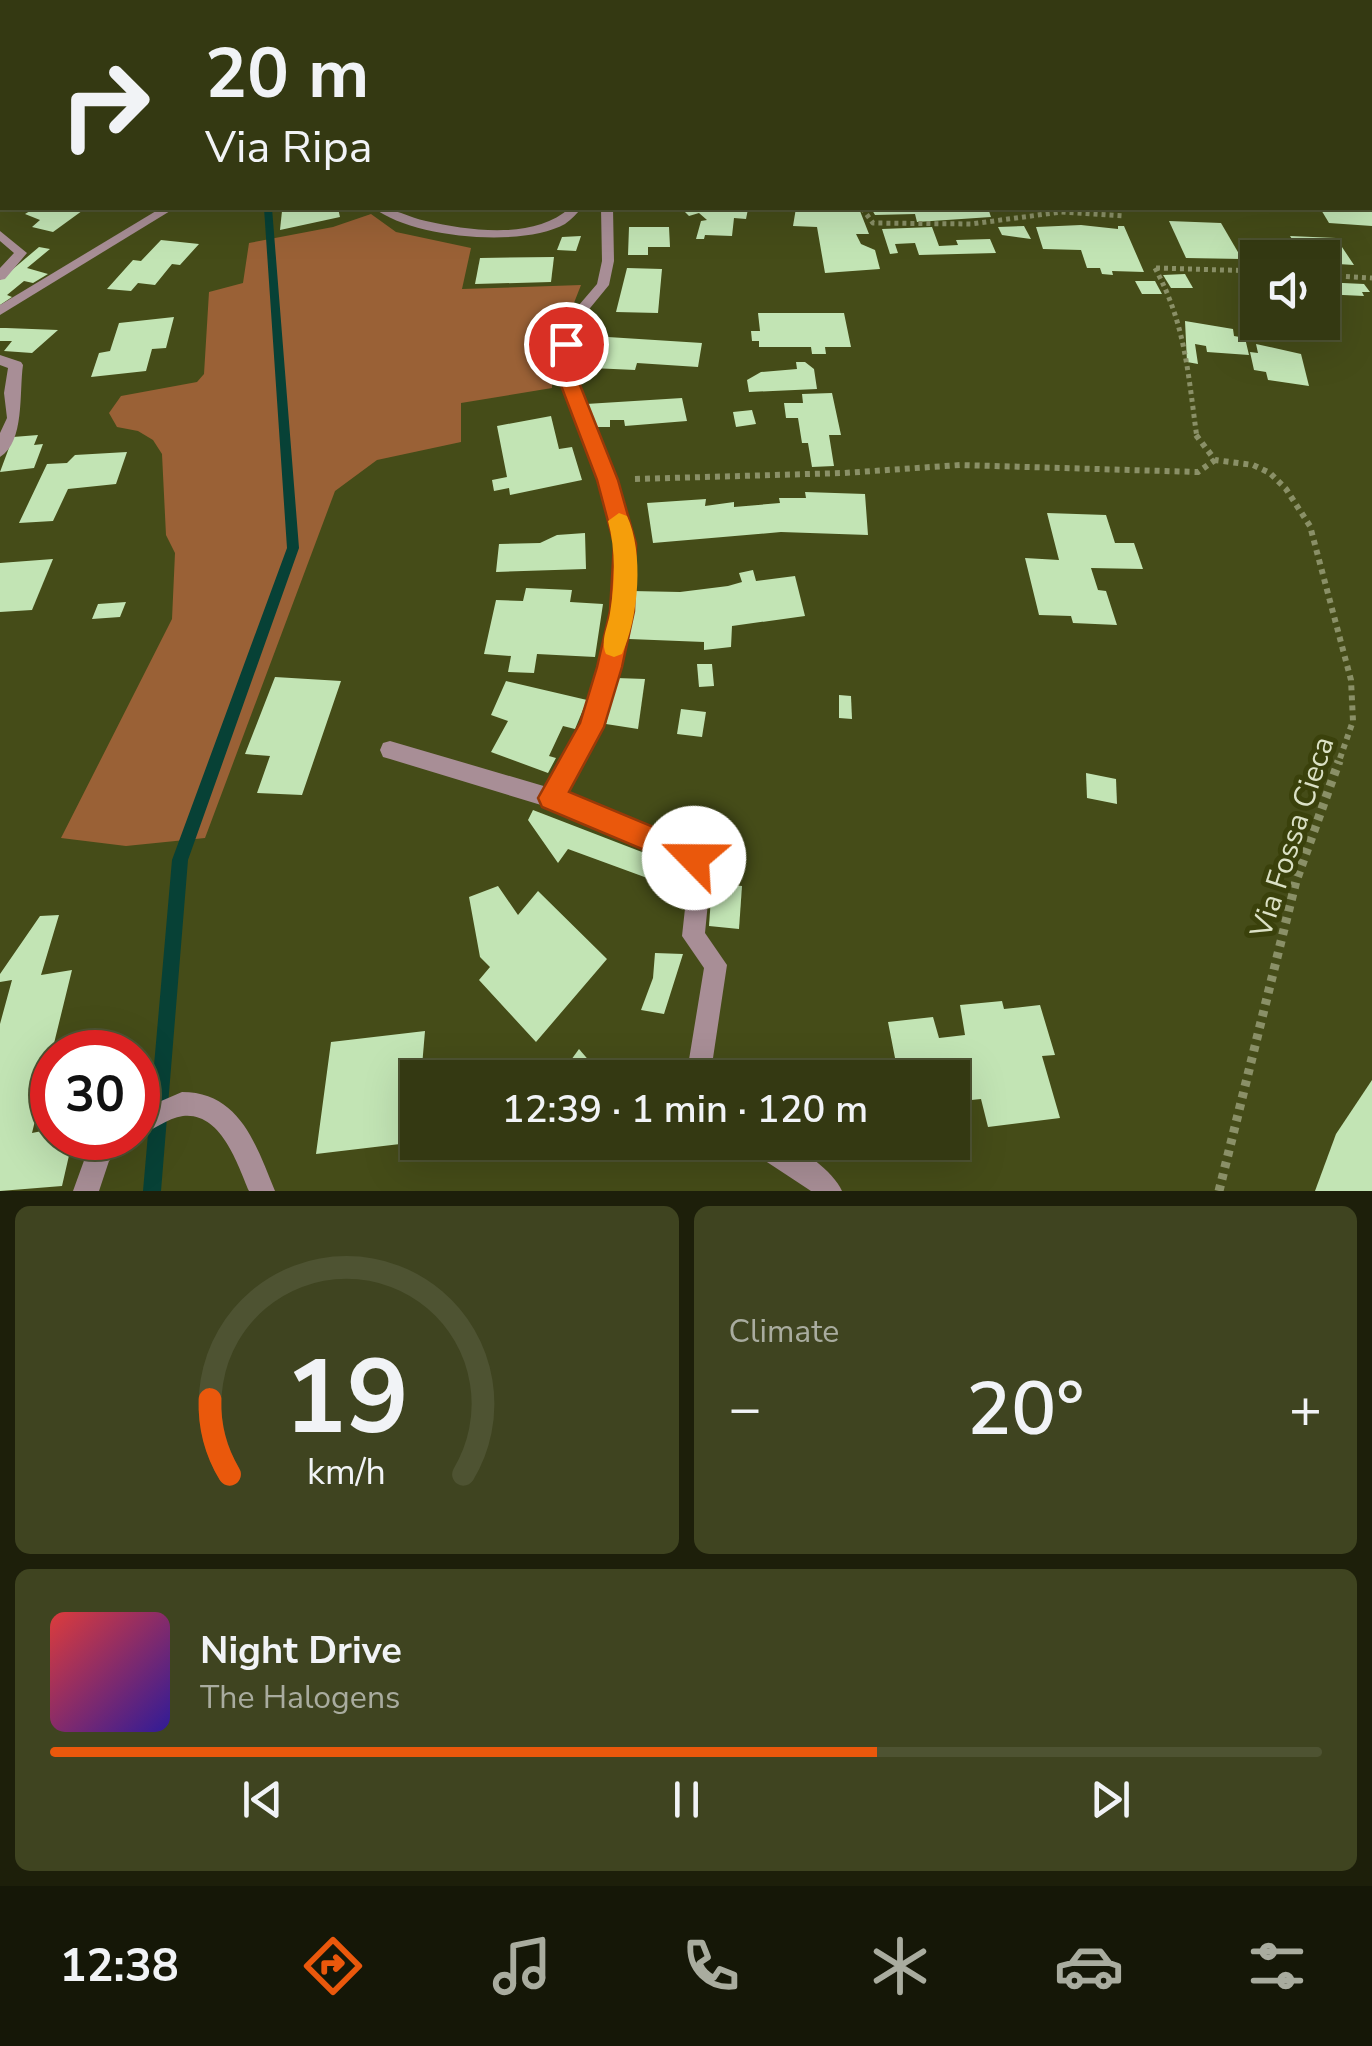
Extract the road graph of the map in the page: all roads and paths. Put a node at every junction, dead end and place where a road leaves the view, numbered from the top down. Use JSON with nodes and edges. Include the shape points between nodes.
{"nodes":[{"id":1,"x":166,"y":210,"type":"edge"},
{"id":2,"x":383,"y":210,"type":"edge"},
{"id":3,"x":575,"y":210,"type":"edge"},
{"id":4,"x":607,"y":210,"type":"edge"},
{"id":5,"x":863,"y":210,"type":"edge"},
{"id":6,"x":1125,"y":216,"type":"dead end"},
{"id":7,"x":0,"y":235,"type":"edge"},
{"id":8,"x":1240,"y":271,"type":"edge"},
{"id":9,"x":0,"y":276,"type":"edge"},
{"id":10,"x":1340,"y":276,"type":"edge"},
{"id":11,"x":1372,"y":278,"type":"edge"},
{"id":12,"x":0,"y":312,"type":"edge"},
{"id":13,"x":0,"y":360,"type":"edge"},
{"id":14,"x":0,"y":450,"type":"edge"},
{"id":15,"x":1215,"y":460,"type":"junction"},
{"id":16,"x":607,"y":480,"type":"junction"},
{"id":17,"x":390,"y":750,"type":"dead end"},
{"id":18,"x":552,"y":798,"type":"junction"},
{"id":19,"x":701,"y":1060,"type":"edge"},
{"id":20,"x":160,"y":1114,"type":"edge"},
{"id":21,"x":97,"y":1160,"type":"edge"},
{"id":22,"x":788,"y":1160,"type":"edge"},
{"id":23,"x":86,"y":1191,"type":"edge"},
{"id":24,"x":262,"y":1191,"type":"edge"},
{"id":25,"x":829,"y":1191,"type":"edge"},
{"id":26,"x":1218,"y":1191,"type":"edge"}],
"edges":[{"from":1,"to":12,"type":"street"},
{"from":2,"to":3,"type":"street","via":[[397,220],[480,232],[555,223]]},
{"from":4,"to":16,"type":"street","via":[[603,286],[580,312],[566,344],[566,375]]},
{"from":5,"to":6,"type":"path","via":[[873,223],[911,224],[1061,212]]},
{"from":7,"to":9,"type":"street","via":[[21,253]]},
{"from":8,"to":15,"type":"path","via":[[1155,268],[1183,339],[1197,440]]},
{"from":10,"to":11,"type":"path"},
{"from":13,"to":14,"type":"street","via":[[16,365],[14,418]]},
{"from":15,"to":16,"type":"path","via":[[1198,472],[960,464]]},
{"from":15,"to":26,"type":"path","name":"Via Fossa Cieca","via":[[1270,473],[1310,526],[1350,680],[1353,721],[1296,881]]},
{"from":16,"to":18,"type":"street","via":[[625,544],[622,611],[592,727]]},
{"from":17,"to":18,"type":"street"},
{"from":18,"to":19,"type":"street","via":[[694,858],[700,872],[694,936],[716,965]]},
{"from":20,"to":24,"type":"street","via":[[199,1105],[228,1120]]},
{"from":21,"to":23,"type":"street"},
{"from":22,"to":25,"type":"street"}]}
